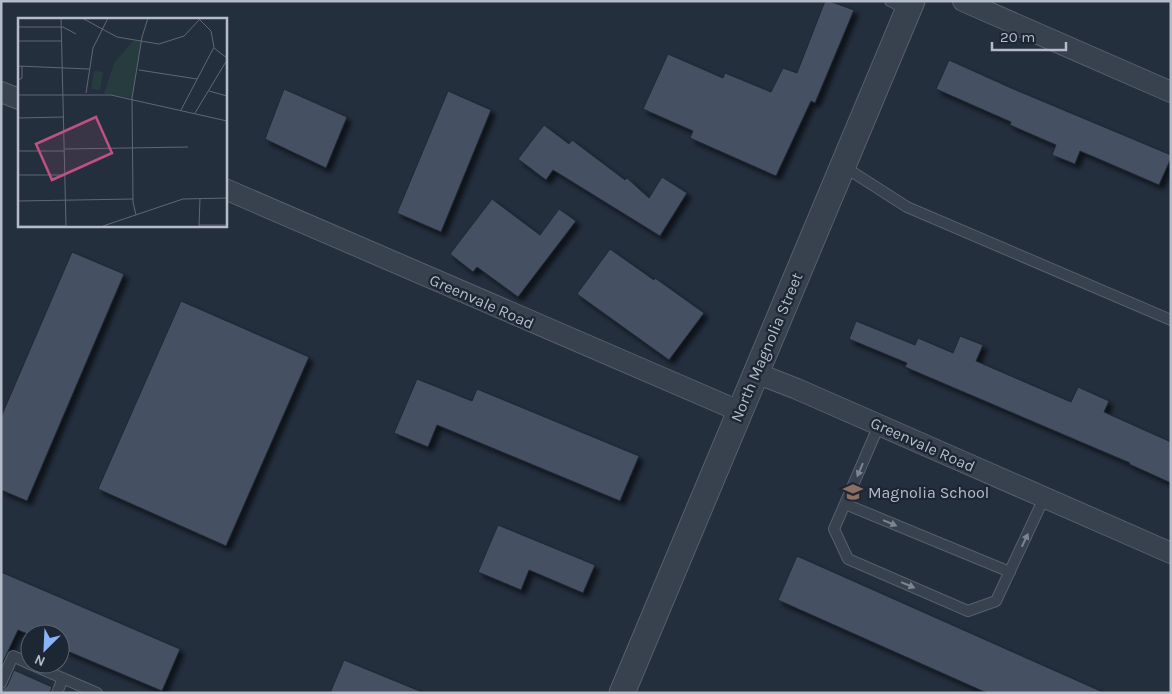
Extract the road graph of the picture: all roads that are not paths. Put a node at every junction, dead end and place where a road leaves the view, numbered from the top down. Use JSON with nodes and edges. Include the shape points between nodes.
{"nodes":[{"id":1,"x":963,"y":1,"type":"edge"},
{"id":2,"x":903,"y":4,"type":"edge"},
{"id":3,"x":1,"y":92,"type":"edge"},
{"id":4,"x":1171,"y":92,"type":"edge"},
{"id":5,"x":18,"y":99,"type":"edge"},
{"id":6,"x":843,"y":166,"type":"junction"},
{"id":7,"x":226,"y":189,"type":"edge"},
{"id":8,"x":1171,"y":320,"type":"edge"},
{"id":9,"x":756,"y":373,"type":"junction"},
{"id":10,"x":739,"y":411,"type":"junction"},
{"id":11,"x":879,"y":425,"type":"junction"},
{"id":12,"x":1044,"y":498,"type":"junction"},
{"id":13,"x":845,"y":504,"type":"junction"},
{"id":14,"x":1171,"y":553,"type":"edge"},
{"id":15,"x":1010,"y":572,"type":"junction"},
{"id":16,"x":20,"y":659,"type":"edge"},
{"id":17,"x":54,"y":674,"type":"edge"},
{"id":18,"x":63,"y":678,"type":"junction"},
{"id":19,"x":1,"y":682,"type":"edge"},
{"id":20,"x":57,"y":693,"type":"edge"},
{"id":21,"x":97,"y":693,"type":"edge"},
{"id":22,"x":622,"y":693,"type":"edge"}],
"edges":[{"from":1,"to":4,"type":"street"},
{"from":2,"to":6,"type":"street","name":"North Magnolia Street"},
{"from":3,"to":5,"type":"street"},
{"from":6,"to":8,"type":"lane","via":[[907,207]]},
{"from":6,"to":9,"type":"street","name":"North Magnolia Street"},
{"from":7,"to":10,"type":"street","name":"Greenvale Road"},
{"from":9,"to":10,"type":"street","name":"North Magnolia Street"},
{"from":9,"to":11,"type":"street","name":"Greenvale Road"},
{"from":10,"to":22,"type":"street","name":"North Magnolia Street"},
{"from":11,"to":12,"type":"street","name":"Greenvale Road"},
{"from":11,"to":13,"type":"lane","one_way":true},
{"from":12,"to":14,"type":"street","name":"Greenvale Road"},
{"from":15,"to":12,"type":"lane","one_way":true},
{"from":13,"to":15,"type":"lane","one_way":true},
{"from":13,"to":15,"type":"lane","one_way":true,"via":[[834,529],[848,559],[968,611],[996,601]]},
{"from":16,"to":19,"type":"lane","via":[[13,656]]},
{"from":17,"to":18,"type":"lane"},
{"from":18,"to":20,"type":"lane"},
{"from":18,"to":21,"type":"lane"}]}
